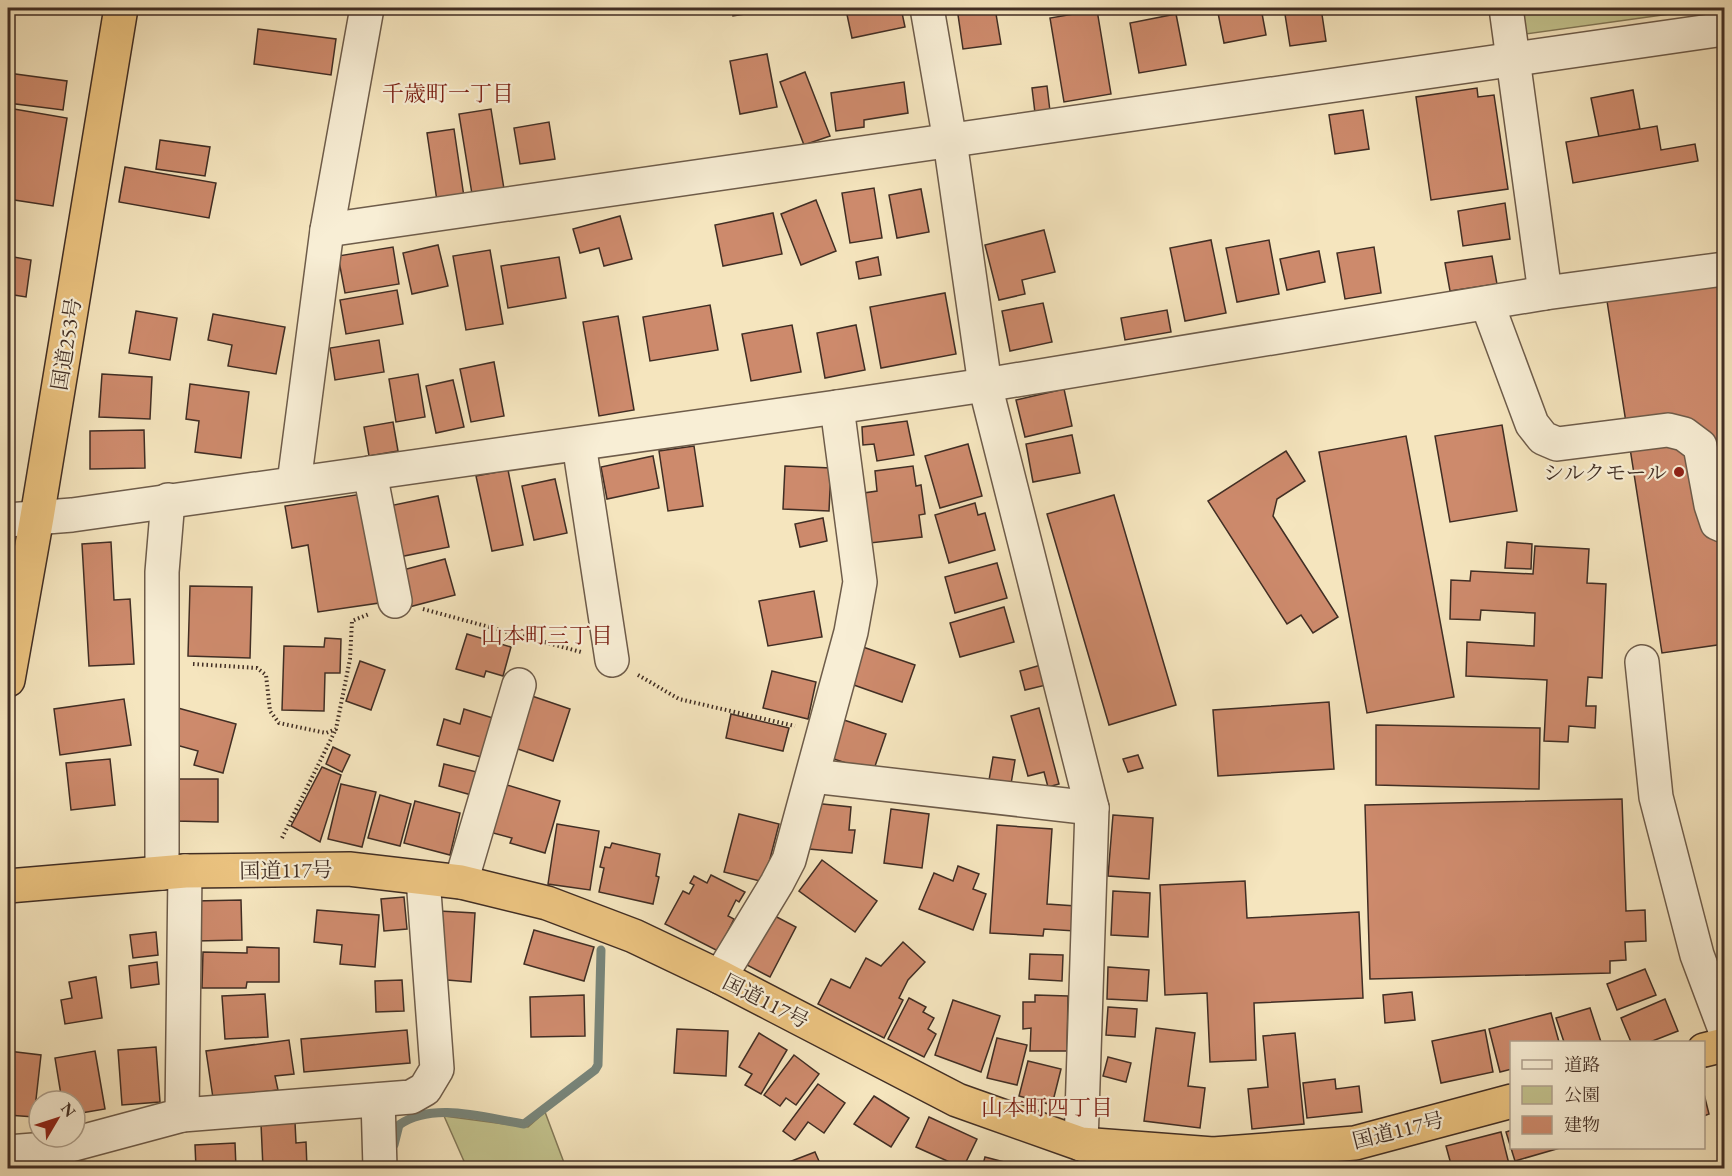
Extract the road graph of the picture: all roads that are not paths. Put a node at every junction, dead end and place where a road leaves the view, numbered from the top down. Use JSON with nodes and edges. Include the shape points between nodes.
{"nodes":[{"id":1,"x":121,"y":8,"type":"edge"},
{"id":2,"x":367,"y":8,"type":"edge"},
{"id":3,"x":927,"y":8,"type":"edge"},
{"id":4,"x":1506,"y":8,"type":"edge"},
{"id":5,"x":1725,"y":29,"type":"edge"},
{"id":6,"x":1513,"y":60,"type":"junction"},
{"id":7,"x":950,"y":141,"type":"junction"},
{"id":8,"x":327,"y":230,"type":"junction"},
{"id":9,"x":1725,"y":269,"type":"edge"},
{"id":10,"x":1545,"y":293,"type":"junction"},
{"id":11,"x":1487,"y":303,"type":"junction"},
{"id":12,"x":985,"y":385,"type":"junction"},
{"id":13,"x":837,"y":408,"type":"junction"},
{"id":14,"x":579,"y":444,"type":"junction"},
{"id":15,"x":370,"y":473,"type":"junction"},
{"id":16,"x":294,"y":483,"type":"junction"},
{"id":17,"x":168,"y":500,"type":"junction"},
{"id":18,"x":22,"y":519,"type":"edge"},
{"id":19,"x":1725,"y":526,"type":"edge"},
{"id":20,"x":395,"y":601,"type":"road end"},
{"id":21,"x":612,"y":660,"type":"road end"},
{"id":22,"x":1642,"y":662,"type":"dead end"},
{"id":23,"x":8,"y":680,"type":"edge"},
{"id":24,"x":519,"y":685,"type":"dead end"},
{"id":25,"x":813,"y":776,"type":"junction"},
{"id":26,"x":1092,"y":808,"type":"junction"},
{"id":27,"x":173,"y":872,"type":"junction"},
{"id":28,"x":423,"y":878,"type":"junction"},
{"id":29,"x":461,"y":882,"type":"junction"},
{"id":30,"x":8,"y":886,"type":"edge"},
{"id":31,"x":720,"y":977,"type":"junction"},
{"id":32,"x":1725,"y":1027,"type":"edge"},
{"id":33,"x":1725,"y":1045,"type":"edge"},
{"id":34,"x":1705,"y":1050,"type":"edge"},
{"id":35,"x":378,"y":1100,"type":"junction"},
{"id":36,"x":1510,"y":1102,"type":"edge"},
{"id":37,"x":182,"y":1114,"type":"junction"},
{"id":38,"x":1081,"y":1144,"type":"junction"},
{"id":39,"x":8,"y":1152,"type":"edge"},
{"id":40,"x":60,"y":1158,"type":"edge"},
{"id":41,"x":380,"y":1168,"type":"edge"}],
"edges":[{"from":1,"to":18,"type":"highway","name":"国道253号"},
{"from":2,"to":8,"type":"street"},
{"from":3,"to":7,"type":"street"},
{"from":4,"to":6,"type":"street"},
{"from":5,"to":6,"type":"street"},
{"from":6,"to":7,"type":"street"},
{"from":6,"to":10,"type":"street"},
{"from":7,"to":8,"type":"street"},
{"from":7,"to":12,"type":"street"},
{"from":8,"to":16,"type":"street"},
{"from":9,"to":10,"type":"street"},
{"from":10,"to":11,"type":"street"},
{"from":11,"to":12,"type":"street"},
{"from":11,"to":19,"type":"street","via":[[1532,424],[1542,438],[1557,444],[1668,430],[1684,435],[1700,446],[1711,505],[1717,523]]},
{"from":12,"to":13,"type":"street"},
{"from":12,"to":26,"type":"street"},
{"from":13,"to":14,"type":"street"},
{"from":13,"to":25,"type":"street","via":[[860,582],[851,632]]},
{"from":14,"to":15,"type":"street"},
{"from":14,"to":21,"type":"street"},
{"from":15,"to":16,"type":"street"},
{"from":15,"to":20,"type":"street"},
{"from":16,"to":17,"type":"street"},
{"from":17,"to":18,"type":"street"},
{"from":17,"to":27,"type":"street","via":[[162,572],[162,661]]},
{"from":18,"to":23,"type":"highway","name":"国道253号"},
{"from":22,"to":32,"type":"street","via":[[1656,797],[1697,955]]},
{"from":24,"to":29,"type":"street"},
{"from":25,"to":26,"type":"street"},
{"from":25,"to":31,"type":"street","via":[[789,860]]},
{"from":26,"to":38,"type":"street"},
{"from":27,"to":28,"type":"highway","name":"国道117号","via":[[349,869]]},
{"from":27,"to":30,"type":"highway","name":"国道117号"},
{"from":27,"to":37,"type":"street"},
{"from":28,"to":29,"type":"highway","name":"国道117号"},
{"from":28,"to":35,"type":"street","via":[[437,1069],[425,1089],[411,1097]]},
{"from":29,"to":31,"type":"highway","name":"国道117号","via":[[547,903],[634,936]]},
{"from":31,"to":38,"type":"highway","name":"国道117号","via":[[957,1100]]},
{"from":33,"to":34,"type":"highway"},
{"from":35,"to":37,"type":"street"},
{"from":35,"to":41,"type":"street"},
{"from":36,"to":38,"type":"highway","name":"国道117号","via":[[1355,1143],[1213,1154]]},
{"from":37,"to":40,"type":"street"},
{"from":39,"to":40,"type":"street"}]}
